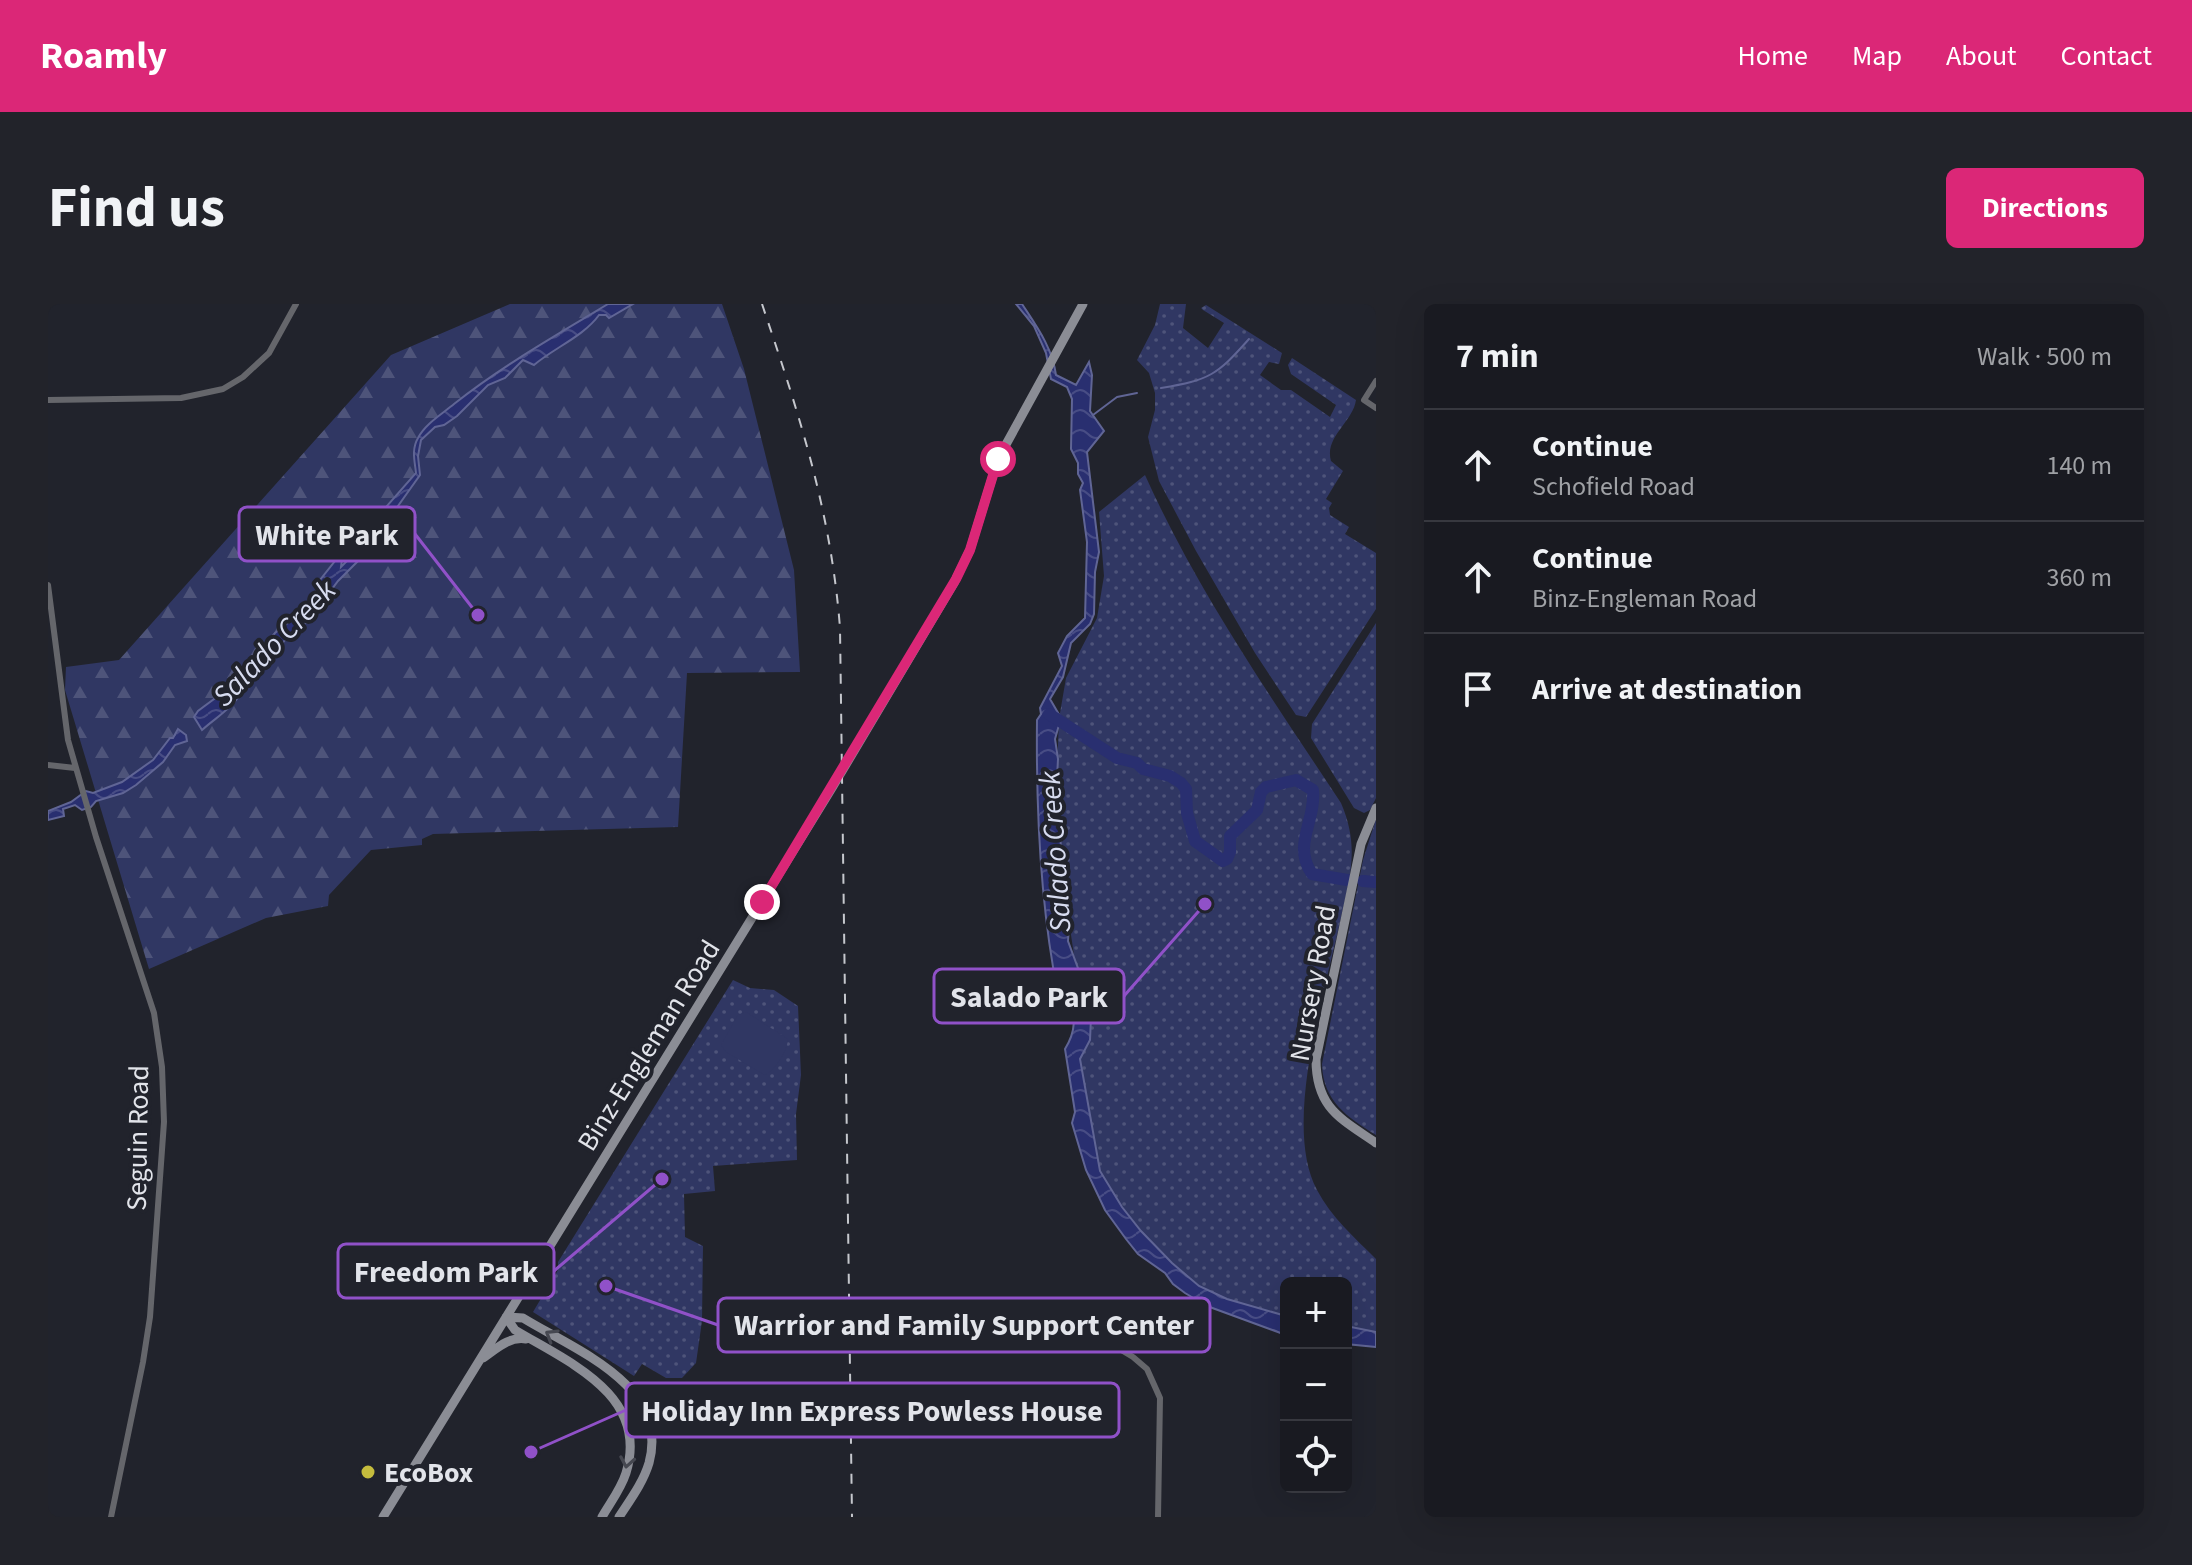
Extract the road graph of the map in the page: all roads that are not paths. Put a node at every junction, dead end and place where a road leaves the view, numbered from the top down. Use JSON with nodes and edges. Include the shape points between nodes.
{"nodes":[{"id":1,"x":296,"y":304,"type":"edge"},
{"id":2,"x":1083,"y":304,"type":"edge"},
{"id":3,"x":1376,"y":381,"type":"edge"},
{"id":4,"x":48,"y":400,"type":"edge"},
{"id":5,"x":1376,"y":408,"type":"edge"},
{"id":6,"x":48,"y":585,"type":"edge"},
{"id":7,"x":48,"y":765,"type":"edge"},
{"id":8,"x":75,"y":768,"type":"junction"},
{"id":9,"x":1376,"y":808,"type":"edge"},
{"id":10,"x":1376,"y":1143,"type":"edge"},
{"id":11,"x":506,"y":1317,"type":"junction"},
{"id":12,"x":530,"y":1339,"type":"junction"},
{"id":13,"x":926,"y":1348,"type":"dead end"},
{"id":14,"x":480,"y":1360,"type":"junction"},
{"id":15,"x":111,"y":1517,"type":"edge"},
{"id":16,"x":383,"y":1517,"type":"edge"},
{"id":17,"x":602,"y":1517,"type":"edge"},
{"id":18,"x":619,"y":1517,"type":"edge"},
{"id":19,"x":1158,"y":1517,"type":"edge"}],
"edges":[{"from":1,"to":4,"type":"street","via":[[269,353],[223,389],[181,398]]},
{"from":2,"to":11,"type":"street","name":"Binz-Engleman Road","via":[[1004,445],[970,550],[947,594]]},
{"from":3,"to":5,"type":"street","via":[[1364,400]]},
{"from":6,"to":8,"type":"street","name":"Seguin Road","via":[[63,715]]},
{"from":7,"to":8,"type":"street"},
{"from":8,"to":15,"type":"street","name":"Seguin Road","via":[[154,1013],[163,1090],[150,1317]]},
{"from":9,"to":10,"type":"street","name":"Nursery Road","via":[[1361,844],[1316,1059],[1321,1094],[1329,1107]]},
{"from":11,"to":12,"type":"street"},
{"from":11,"to":14,"type":"street","name":"Binz-Engleman Road"},
{"from":18,"to":11,"type":"street","one_way":true,"via":[[643,1479],[650,1455],[651,1429],[643,1405],[615,1374],[523,1318]]},
{"from":12,"to":14,"type":"street","via":[[504,1343]]},
{"from":12,"to":17,"type":"street","one_way":true,"via":[[601,1383],[622,1412],[629,1438],[628,1465]]},
{"from":13,"to":19,"type":"street","via":[[1082,1343],[1118,1348],[1133,1357],[1147,1369],[1160,1398]]},
{"from":14,"to":16,"type":"street","name":"Binz-Engleman Road"}]}
